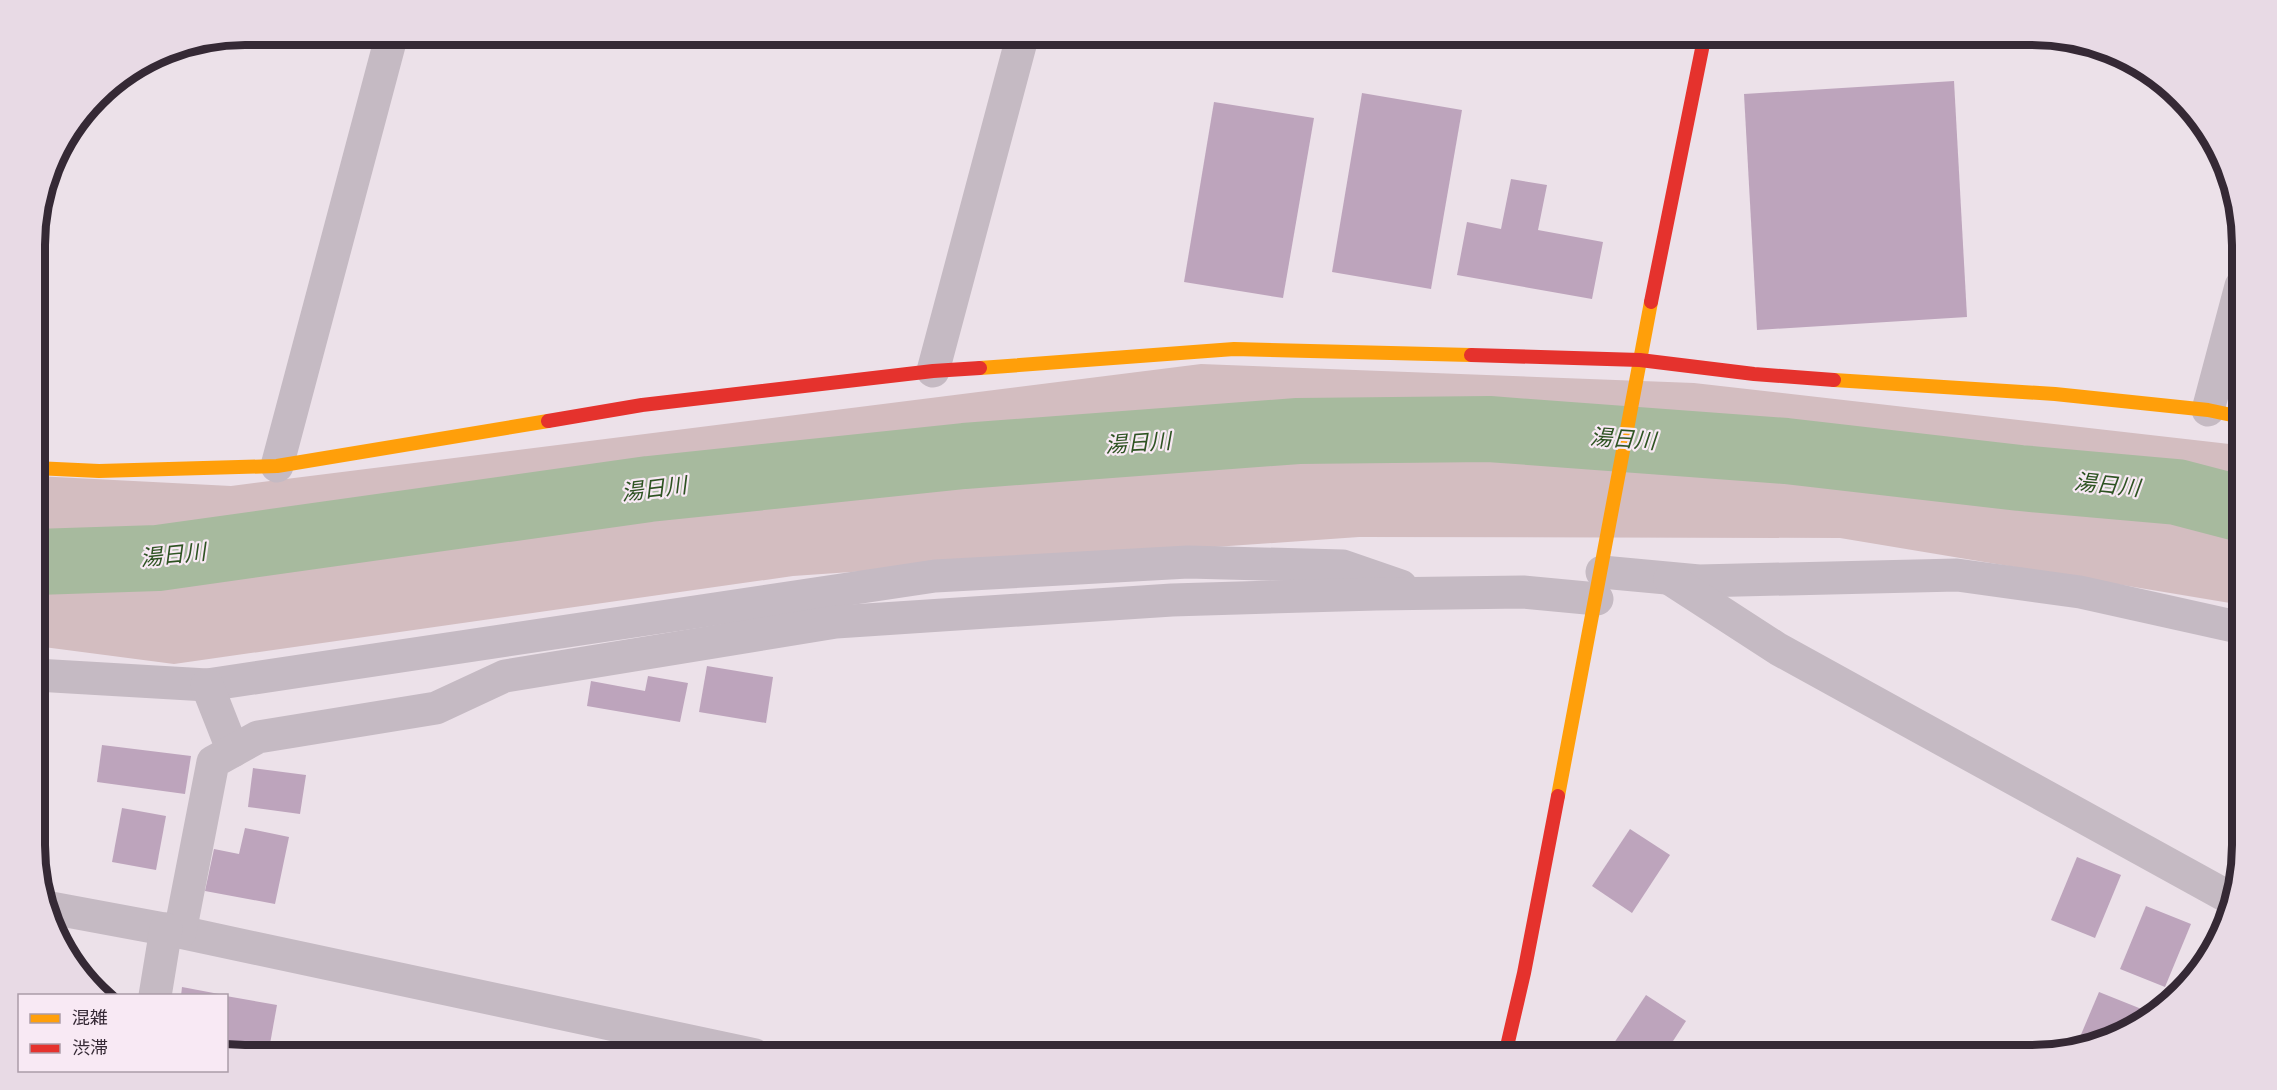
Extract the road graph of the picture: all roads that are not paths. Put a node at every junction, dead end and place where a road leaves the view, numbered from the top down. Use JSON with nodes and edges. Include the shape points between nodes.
{"nodes":[{"id":1,"x":389,"y":45,"type":"edge"},
{"id":2,"x":1020,"y":45,"type":"edge"},
{"id":3,"x":1703,"y":45,"type":"edge"},
{"id":4,"x":2232,"y":320,"type":"edge"},
{"id":5,"x":1640,"y":361,"type":"junction"},
{"id":6,"x":933,"y":371,"type":"junction"},
{"id":7,"x":2208,"y":410,"type":"junction"},
{"id":8,"x":2232,"y":415,"type":"edge"},
{"id":9,"x":277,"y":466,"type":"junction"},
{"id":10,"x":45,"y":468,"type":"edge"},
{"id":11,"x":1670,"y":579,"type":"junction"},
{"id":12,"x":1600,"y":580,"type":"junction"},
{"id":13,"x":1419,"y":593,"type":"junction"},
{"id":14,"x":2232,"y":626,"type":"edge"},
{"id":15,"x":45,"y":676,"type":"edge"},
{"id":16,"x":207,"y":685,"type":"junction"},
{"id":17,"x":233,"y":751,"type":"junction"},
{"id":18,"x":2225,"y":895,"type":"edge"},
{"id":19,"x":56,"y":909,"type":"edge"},
{"id":20,"x":173,"y":931,"type":"junction"},
{"id":21,"x":156,"y":994,"type":"edge"},
{"id":22,"x":708,"y":1045,"type":"edge"},
{"id":23,"x":1507,"y":1045,"type":"edge"}],
"edges":[{"from":1,"to":9,"type":"street"},
{"from":2,"to":6,"type":"street"},
{"from":3,"to":5,"type":"street"},
{"from":4,"to":7,"type":"street"},
{"from":5,"to":6,"type":"street","via":[[1234,349]]},
{"from":5,"to":7,"type":"street","via":[[1754,374],[2055,394]]},
{"from":5,"to":12,"type":"street"},
{"from":6,"to":9,"type":"street","via":[[642,405]]},
{"from":7,"to":8,"type":"street"},
{"from":9,"to":10,"type":"street","via":[[99,471]]},
{"from":11,"to":12,"type":"street"},
{"from":11,"to":14,"type":"street","via":[[1957,575],[2080,592]]},
{"from":11,"to":18,"type":"street","via":[[1778,649]]},
{"from":12,"to":13,"type":"street","via":[[1523,592]]},
{"from":12,"to":23,"type":"street"},
{"from":13,"to":16,"type":"street","via":[[1343,566],[1188,562],[935,576]]},
{"from":13,"to":17,"type":"street","via":[[1172,600],[836,622],[505,676],[436,708],[258,737]]},
{"from":15,"to":16,"type":"street"},
{"from":16,"to":17,"type":"street"},
{"from":17,"to":20,"type":"street","via":[[213,762]]},
{"from":19,"to":20,"type":"street"},
{"from":20,"to":21,"type":"street"},
{"from":20,"to":22,"type":"street"}]}
